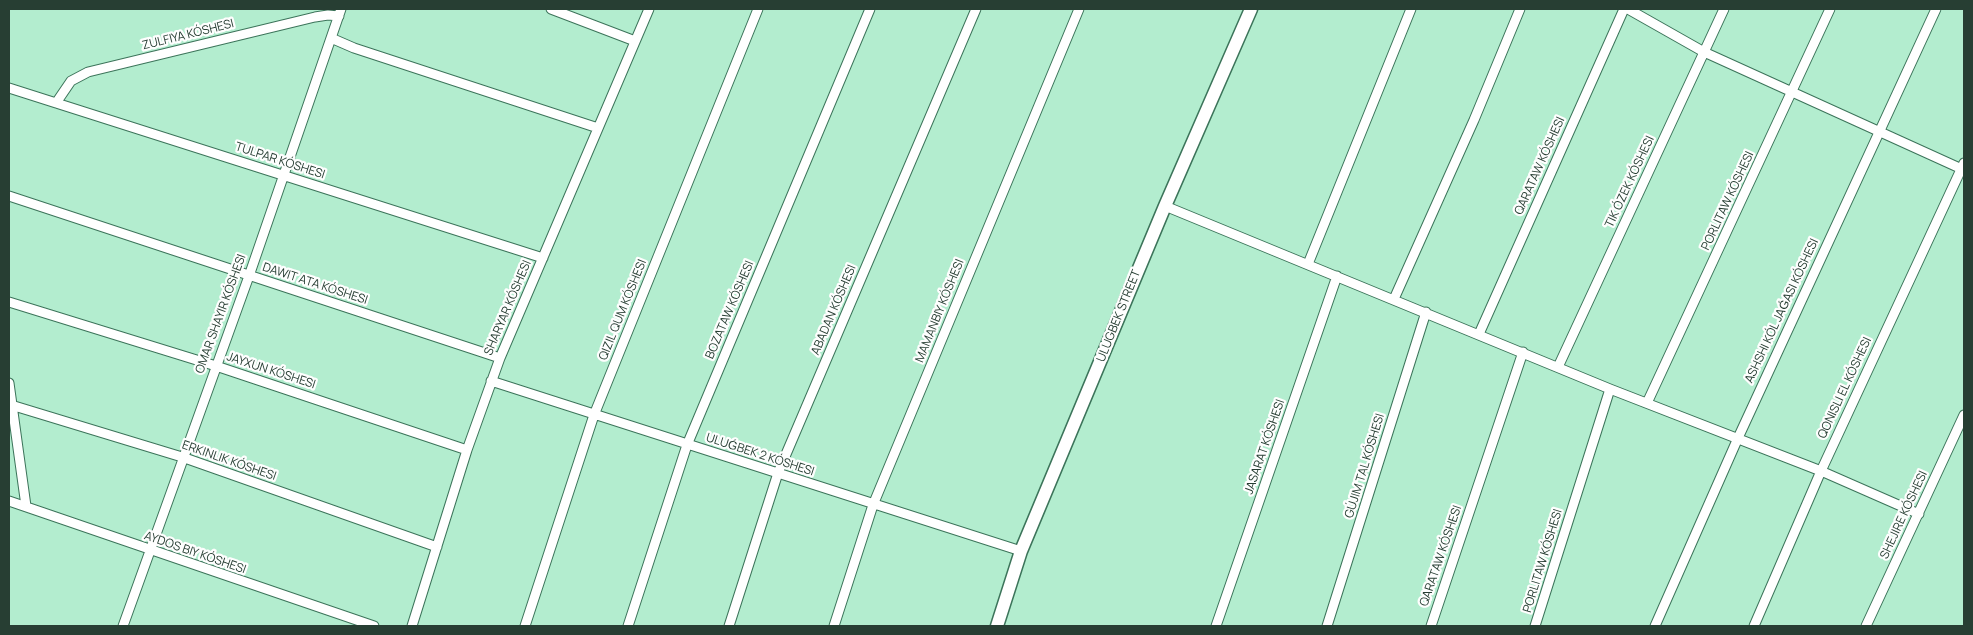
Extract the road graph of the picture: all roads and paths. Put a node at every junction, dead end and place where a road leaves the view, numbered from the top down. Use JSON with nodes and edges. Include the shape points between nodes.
{"nodes":[{"id":1,"x":551,"y":9,"type":"edge"},
{"id":2,"x":649,"y":9,"type":"edge"},
{"id":3,"x":758,"y":9,"type":"edge"},
{"id":4,"x":870,"y":9,"type":"edge"},
{"id":5,"x":976,"y":9,"type":"edge"},
{"id":6,"x":1079,"y":9,"type":"edge"},
{"id":7,"x":1251,"y":9,"type":"edge"},
{"id":8,"x":1411,"y":9,"type":"edge"},
{"id":9,"x":1520,"y":9,"type":"edge"},
{"id":10,"x":1624,"y":9,"type":"edge"},
{"id":11,"x":1628,"y":9,"type":"edge"},
{"id":12,"x":1724,"y":9,"type":"edge"},
{"id":13,"x":1830,"y":9,"type":"edge"},
{"id":14,"x":1936,"y":9,"type":"edge"},
{"id":15,"x":340,"y":12,"type":"edge"},
{"id":16,"x":331,"y":38,"type":"junction"},
{"id":17,"x":635,"y":41,"type":"junction"},
{"id":18,"x":1704,"y":52,"type":"junction"},
{"id":19,"x":9,"y":88,"type":"edge"},
{"id":20,"x":1792,"y":92,"type":"junction"},
{"id":21,"x":56,"y":102,"type":"junction"},
{"id":22,"x":598,"y":128,"type":"junction"},
{"id":23,"x":1878,"y":130,"type":"junction"},
{"id":24,"x":1963,"y":167,"type":"edge"},
{"id":25,"x":284,"y":175,"type":"junction"},
{"id":26,"x":9,"y":196,"type":"edge"},
{"id":27,"x":1164,"y":206,"type":"junction"},
{"id":28,"x":543,"y":258,"type":"junction"},
{"id":29,"x":1308,"y":264,"type":"junction"},
{"id":30,"x":248,"y":276,"type":"junction"},
{"id":31,"x":1337,"y":276,"type":"junction"},
{"id":32,"x":1394,"y":299,"type":"junction"},
{"id":33,"x":9,"y":302,"type":"edge"},
{"id":34,"x":1426,"y":312,"type":"junction"},
{"id":35,"x":1479,"y":334,"type":"junction"},
{"id":36,"x":1523,"y":352,"type":"junction"},
{"id":37,"x":500,"y":358,"type":"junction"},
{"id":38,"x":216,"y":366,"type":"junction"},
{"id":39,"x":1558,"y":367,"type":"junction"},
{"id":40,"x":491,"y":381,"type":"junction"},
{"id":41,"x":9,"y":384,"type":"edge"},
{"id":42,"x":1610,"y":388,"type":"junction"},
{"id":43,"x":1647,"y":403,"type":"junction"},
{"id":44,"x":12,"y":405,"type":"junction"},
{"id":45,"x":594,"y":415,"type":"junction"},
{"id":46,"x":1964,"y":415,"type":"edge"},
{"id":47,"x":1738,"y":438,"type":"junction"},
{"id":48,"x":687,"y":445,"type":"junction"},
{"id":49,"x":467,"y":450,"type":"junction"},
{"id":50,"x":182,"y":457,"type":"junction"},
{"id":51,"x":1821,"y":471,"type":"junction"},
{"id":52,"x":778,"y":474,"type":"junction"},
{"id":53,"x":9,"y":501,"type":"edge"},
{"id":54,"x":873,"y":505,"type":"junction"},
{"id":55,"x":26,"y":506,"type":"junction"},
{"id":56,"x":1918,"y":514,"type":"junction"},
{"id":57,"x":437,"y":547,"type":"junction"},
{"id":58,"x":148,"y":550,"type":"junction"},
{"id":59,"x":1021,"y":551,"type":"junction"},
{"id":60,"x":123,"y":626,"type":"edge"},
{"id":61,"x":374,"y":626,"type":"edge"},
{"id":62,"x":412,"y":626,"type":"edge"},
{"id":63,"x":525,"y":626,"type":"edge"},
{"id":64,"x":628,"y":626,"type":"edge"},
{"id":65,"x":729,"y":626,"type":"edge"},
{"id":66,"x":834,"y":626,"type":"edge"},
{"id":67,"x":997,"y":626,"type":"edge"},
{"id":68,"x":1216,"y":626,"type":"edge"},
{"id":69,"x":1327,"y":626,"type":"edge"},
{"id":70,"x":1431,"y":626,"type":"edge"},
{"id":71,"x":1535,"y":626,"type":"edge"},
{"id":72,"x":1655,"y":626,"type":"edge"},
{"id":73,"x":1754,"y":626,"type":"edge"},
{"id":74,"x":1866,"y":626,"type":"edge"}],
"edges":[{"from":1,"to":17,"type":"street"},
{"from":2,"to":17,"type":"street","name":"SHARYAR KÓSHESI"},
{"from":3,"to":45,"type":"street"},
{"from":4,"to":48,"type":"street","name":"BOZATAW KÓSHESI"},
{"from":5,"to":52,"type":"street","name":"ABADAN KÓSHESI"},
{"from":6,"to":54,"type":"street","name":"MAMANBIY KÓSHESI"},
{"from":7,"to":27,"type":"street","name":"ULUGBEK STREET"},
{"from":8,"to":29,"type":"street"},
{"from":9,"to":32,"type":"street"},
{"from":10,"to":35,"type":"street","name":"QARATAW KÓSHESI"},
{"from":11,"to":18,"type":"street"},
{"from":12,"to":18,"type":"street","name":"TIK ÓZEK KÓSHESI"},
{"from":13,"to":20,"type":"street"},
{"from":14,"to":23,"type":"street"},
{"from":15,"to":16,"type":"street"},
{"from":15,"to":21,"type":"street","name":"ZULFIYA KÓSHESI","via":[[88,72],[71,81]]},
{"from":16,"to":22,"type":"street"},
{"from":16,"to":25,"type":"street"},
{"from":17,"to":22,"type":"street","name":"SHARYAR KÓSHESI"},
{"from":18,"to":20,"type":"street"},
{"from":18,"to":39,"type":"street","name":"TIK ÓZEK KÓSHESI"},
{"from":19,"to":21,"type":"street","name":"TULPAR KÓSHESI"},
{"from":20,"to":23,"type":"street"},
{"from":20,"to":43,"type":"street"},
{"from":21,"to":25,"type":"street","name":"TULPAR KÓSHESI"},
{"from":22,"to":28,"type":"street","name":"SHARYAR KÓSHESI"},
{"from":23,"to":24,"type":"street"},
{"from":23,"to":47,"type":"street"},
{"from":24,"to":51,"type":"street"},
{"from":25,"to":28,"type":"street","name":"TULPAR KÓSHESI"},
{"from":25,"to":30,"type":"street"},
{"from":26,"to":30,"type":"street"},
{"from":27,"to":29,"type":"street"},
{"from":27,"to":59,"type":"street","name":"ULUGBEK STREET"},
{"from":28,"to":37,"type":"street","name":"SHARYAR KÓSHESI"},
{"from":29,"to":31,"type":"street"},
{"from":30,"to":37,"type":"street"},
{"from":30,"to":38,"type":"street"},
{"from":31,"to":32,"type":"street"},
{"from":31,"to":68,"type":"street","name":"JASARAT KÓSHESI"},
{"from":32,"to":34,"type":"street"},
{"from":33,"to":38,"type":"street","name":"JAYXUN KÓSHESI"},
{"from":34,"to":35,"type":"street"},
{"from":34,"to":69,"type":"street","name":"GÚJIM TAL KÓSHESI"},
{"from":35,"to":36,"type":"street"},
{"from":36,"to":39,"type":"street"},
{"from":36,"to":70,"type":"street","name":"QARATAW KÓSHESI"},
{"from":37,"to":40,"type":"street","name":"SHARYAR KÓSHESI"},
{"from":38,"to":49,"type":"street","name":"JAYXUN KÓSHESI"},
{"from":38,"to":50,"type":"street"},
{"from":39,"to":42,"type":"street"},
{"from":40,"to":45,"type":"street","name":"ULUǴBEK 2 KÓSHESI"},
{"from":40,"to":49,"type":"street","name":"SHARYAR KÓSHESI"},
{"from":41,"to":44,"type":"street"},
{"from":42,"to":43,"type":"street"},
{"from":42,"to":71,"type":"street"},
{"from":43,"to":47,"type":"street"},
{"from":44,"to":50,"type":"street","name":"ERKINLIK KÓSHESI"},
{"from":44,"to":55,"type":"street"},
{"from":45,"to":48,"type":"street","name":"ULUǴBEK 2 KÓSHESI"},
{"from":45,"to":63,"type":"street"},
{"from":46,"to":56,"type":"street","name":"SHEJIRE KÓSHESI"},
{"from":47,"to":51,"type":"street"},
{"from":47,"to":72,"type":"street"},
{"from":48,"to":52,"type":"street","name":"ULUǴBEK 2 KÓSHESI"},
{"from":48,"to":64,"type":"street","name":"BOZATAW KÓSHESI"},
{"from":49,"to":57,"type":"street","name":"SHARYAR KÓSHESI"},
{"from":50,"to":57,"type":"street","name":"ERKINLIK KÓSHESI"},
{"from":50,"to":58,"type":"street"},
{"from":51,"to":56,"type":"street"},
{"from":51,"to":73,"type":"street"},
{"from":52,"to":54,"type":"street","name":"ULUǴBEK 2 KÓSHESI"},
{"from":52,"to":65,"type":"street","name":"ABADAN KÓSHESI"},
{"from":53,"to":55,"type":"street","name":"AYDOS BIY KÓSHESI"},
{"from":54,"to":59,"type":"street","name":"ULUǴBEK 2 KÓSHESI"},
{"from":54,"to":66,"type":"street","name":"MAMANBIY KÓSHESI"},
{"from":55,"to":58,"type":"street","name":"AYDOS BIY KÓSHESI"},
{"from":56,"to":74,"type":"street","name":"SHEJIRE KÓSHESI"},
{"from":57,"to":62,"type":"street","name":"SHARYAR KÓSHESI"},
{"from":58,"to":60,"type":"street"},
{"from":58,"to":61,"type":"street","name":"AYDOS BIY KÓSHESI"},
{"from":59,"to":67,"type":"street","name":"ULUGBEK STREET"}]}
